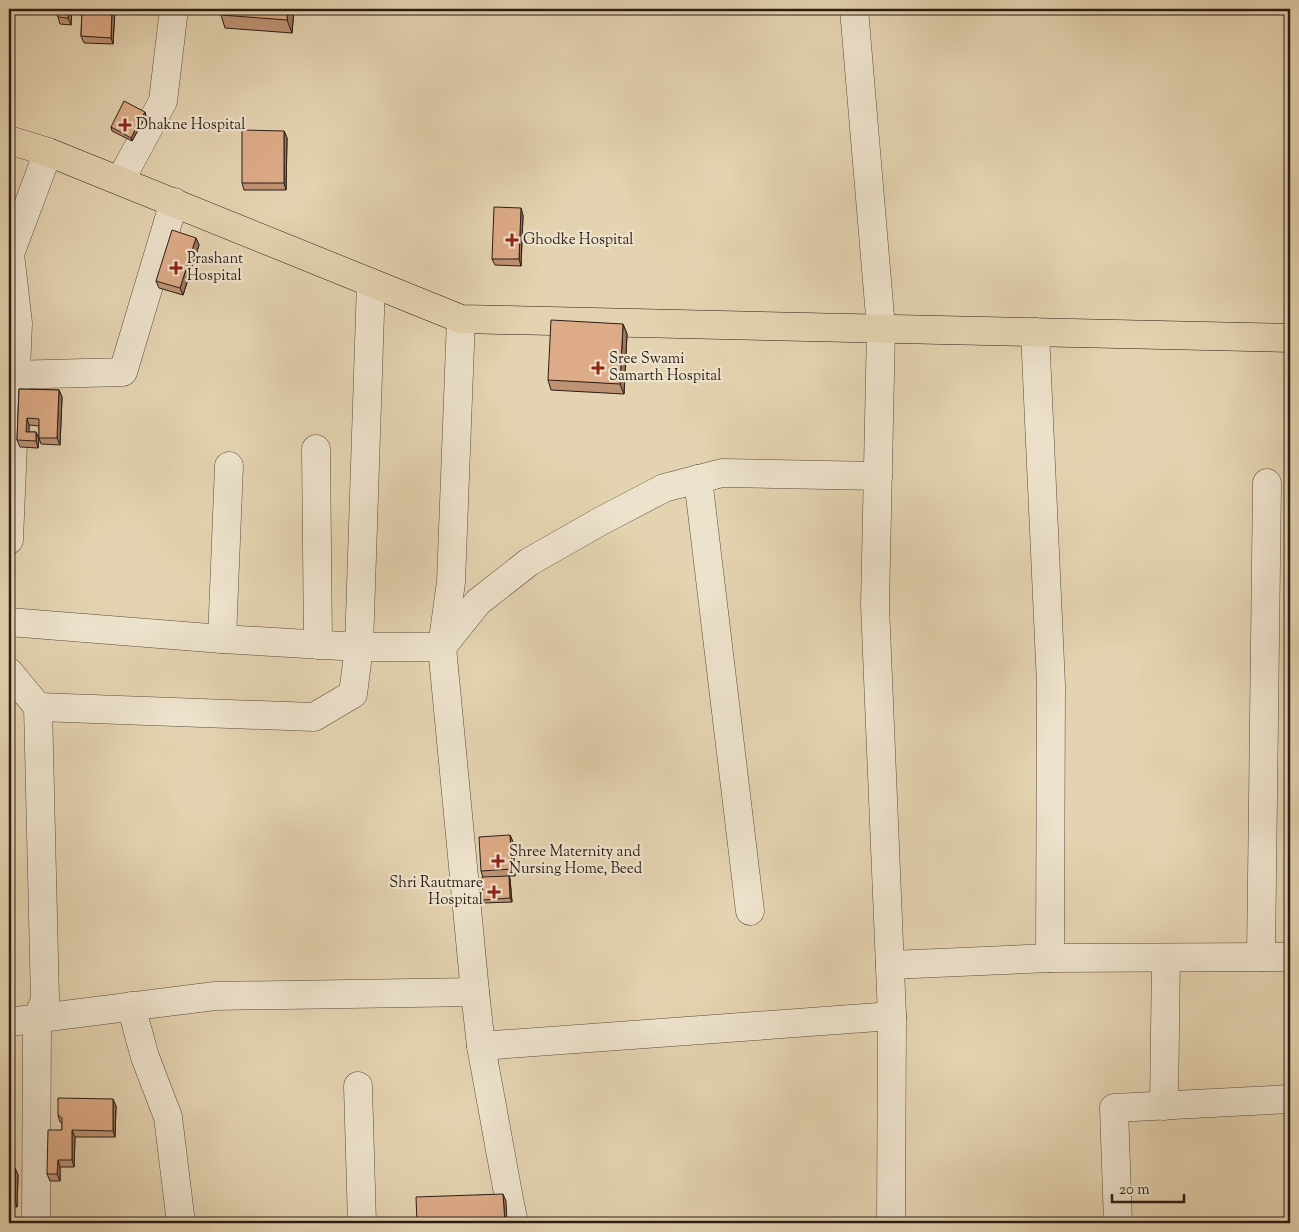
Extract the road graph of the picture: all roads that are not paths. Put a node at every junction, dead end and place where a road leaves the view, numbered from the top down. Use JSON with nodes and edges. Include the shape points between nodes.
{"nodes":[{"id":1,"x":174,"y":9,"type":"edge"},
{"id":2,"x":854,"y":9,"type":"edge"},
{"id":3,"x":9,"y":140,"type":"edge"},
{"id":4,"x":48,"y":152,"type":"junction"},
{"id":5,"x":120,"y":181,"type":"junction"},
{"id":6,"x":174,"y":202,"type":"junction"},
{"id":7,"x":372,"y":283,"type":"junction"},
{"id":8,"x":460,"y":319,"type":"junction"},
{"id":9,"x":881,"y":328,"type":"junction"},
{"id":10,"x":1035,"y":332,"type":"junction"},
{"id":11,"x":1290,"y":338,"type":"edge"},
{"id":12,"x":12,"y":375,"type":"edge"},
{"id":13,"x":316,"y":449,"type":"dead end"},
{"id":14,"x":229,"y":466,"type":"dead end"},
{"id":15,"x":878,"y":476,"type":"junction"},
{"id":16,"x":698,"y":479,"type":"junction"},
{"id":17,"x":1267,"y":483,"type":"dead end"},
{"id":18,"x":9,"y":540,"type":"edge"},
{"id":19,"x":9,"y":622,"type":"edge"},
{"id":20,"x":222,"y":639,"type":"junction"},
{"id":21,"x":318,"y":645,"type":"junction"},
{"id":22,"x":359,"y":646,"type":"junction"},
{"id":23,"x":442,"y":647,"type":"junction"},
{"id":24,"x":9,"y":672,"type":"edge"},
{"id":25,"x":38,"y":707,"type":"junction"},
{"id":26,"x":750,"y":911,"type":"dead end"},
{"id":27,"x":1261,"y":957,"type":"junction"},
{"id":28,"x":1290,"y":957,"type":"edge"},
{"id":29,"x":1050,"y":958,"type":"junction"},
{"id":30,"x":1166,"y":958,"type":"junction"},
{"id":31,"x":890,"y":965,"type":"junction"},
{"id":32,"x":474,"y":992,"type":"junction"},
{"id":33,"x":131,"y":1006,"type":"junction"},
{"id":34,"x":892,"y":1016,"type":"junction"},
{"id":35,"x":37,"y":1019,"type":"junction"},
{"id":36,"x":9,"y":1022,"type":"edge"},
{"id":37,"x":481,"y":1046,"type":"junction"},
{"id":38,"x":358,"y":1086,"type":"dead end"},
{"id":39,"x":1290,"y":1099,"type":"edge"},
{"id":40,"x":1164,"y":1106,"type":"junction"},
{"id":41,"x":36,"y":1223,"type":"edge"},
{"id":42,"x":181,"y":1223,"type":"edge"},
{"id":43,"x":362,"y":1223,"type":"edge"},
{"id":44,"x":514,"y":1223,"type":"edge"},
{"id":45,"x":891,"y":1223,"type":"edge"},
{"id":46,"x":1118,"y":1223,"type":"edge"}],
"edges":[{"from":1,"to":5,"type":"street","via":[[163,101]]},
{"from":2,"to":9,"type":"street"},
{"from":3,"to":4,"type":"main road"},
{"from":4,"to":5,"type":"main road"},
{"from":4,"to":12,"type":"street","via":[[10,254],[18,323]]},
{"from":5,"to":6,"type":"main road"},
{"from":6,"to":7,"type":"main road"},
{"from":6,"to":12,"type":"street","via":[[122,372]]},
{"from":7,"to":8,"type":"main road"},
{"from":7,"to":22,"type":"street"},
{"from":8,"to":9,"type":"main road"},
{"from":8,"to":23,"type":"street","via":[[451,582]]},
{"from":9,"to":10,"type":"main road"},
{"from":9,"to":15,"type":"street"},
{"from":10,"to":11,"type":"main road"},
{"from":10,"to":29,"type":"street","via":[[1051,684]]},
{"from":12,"to":18,"type":"street"},
{"from":13,"to":21,"type":"street"},
{"from":14,"to":20,"type":"street"},
{"from":15,"to":16,"type":"street","via":[[722,473]]},
{"from":15,"to":31,"type":"street","via":[[875,605]]},
{"from":16,"to":23,"type":"street","via":[[664,488],[529,562],[478,602]]},
{"from":16,"to":26,"type":"street"},
{"from":17,"to":27,"type":"street"},
{"from":19,"to":20,"type":"street"},
{"from":20,"to":21,"type":"street"},
{"from":21,"to":22,"type":"street"},
{"from":22,"to":23,"type":"street"},
{"from":22,"to":25,"type":"street","via":[[353,694],[314,717]]},
{"from":23,"to":32,"type":"street"},
{"from":24,"to":25,"type":"street"},
{"from":25,"to":35,"type":"street","via":[[45,1000]]},
{"from":27,"to":28,"type":"street"},
{"from":27,"to":30,"type":"street"},
{"from":29,"to":30,"type":"street"},
{"from":29,"to":31,"type":"street"},
{"from":30,"to":40,"type":"street"},
{"from":31,"to":34,"type":"street"},
{"from":32,"to":33,"type":"street","via":[[215,996]]},
{"from":32,"to":37,"type":"street"},
{"from":33,"to":35,"type":"street"},
{"from":33,"to":42,"type":"street","via":[[145,1057],[168,1117]]},
{"from":34,"to":37,"type":"street"},
{"from":34,"to":45,"type":"street"},
{"from":35,"to":36,"type":"street"},
{"from":35,"to":41,"type":"street"},
{"from":37,"to":44,"type":"street"},
{"from":38,"to":43,"type":"street"},
{"from":39,"to":40,"type":"street"},
{"from":40,"to":46,"type":"street","via":[[1114,1108]]}]}
